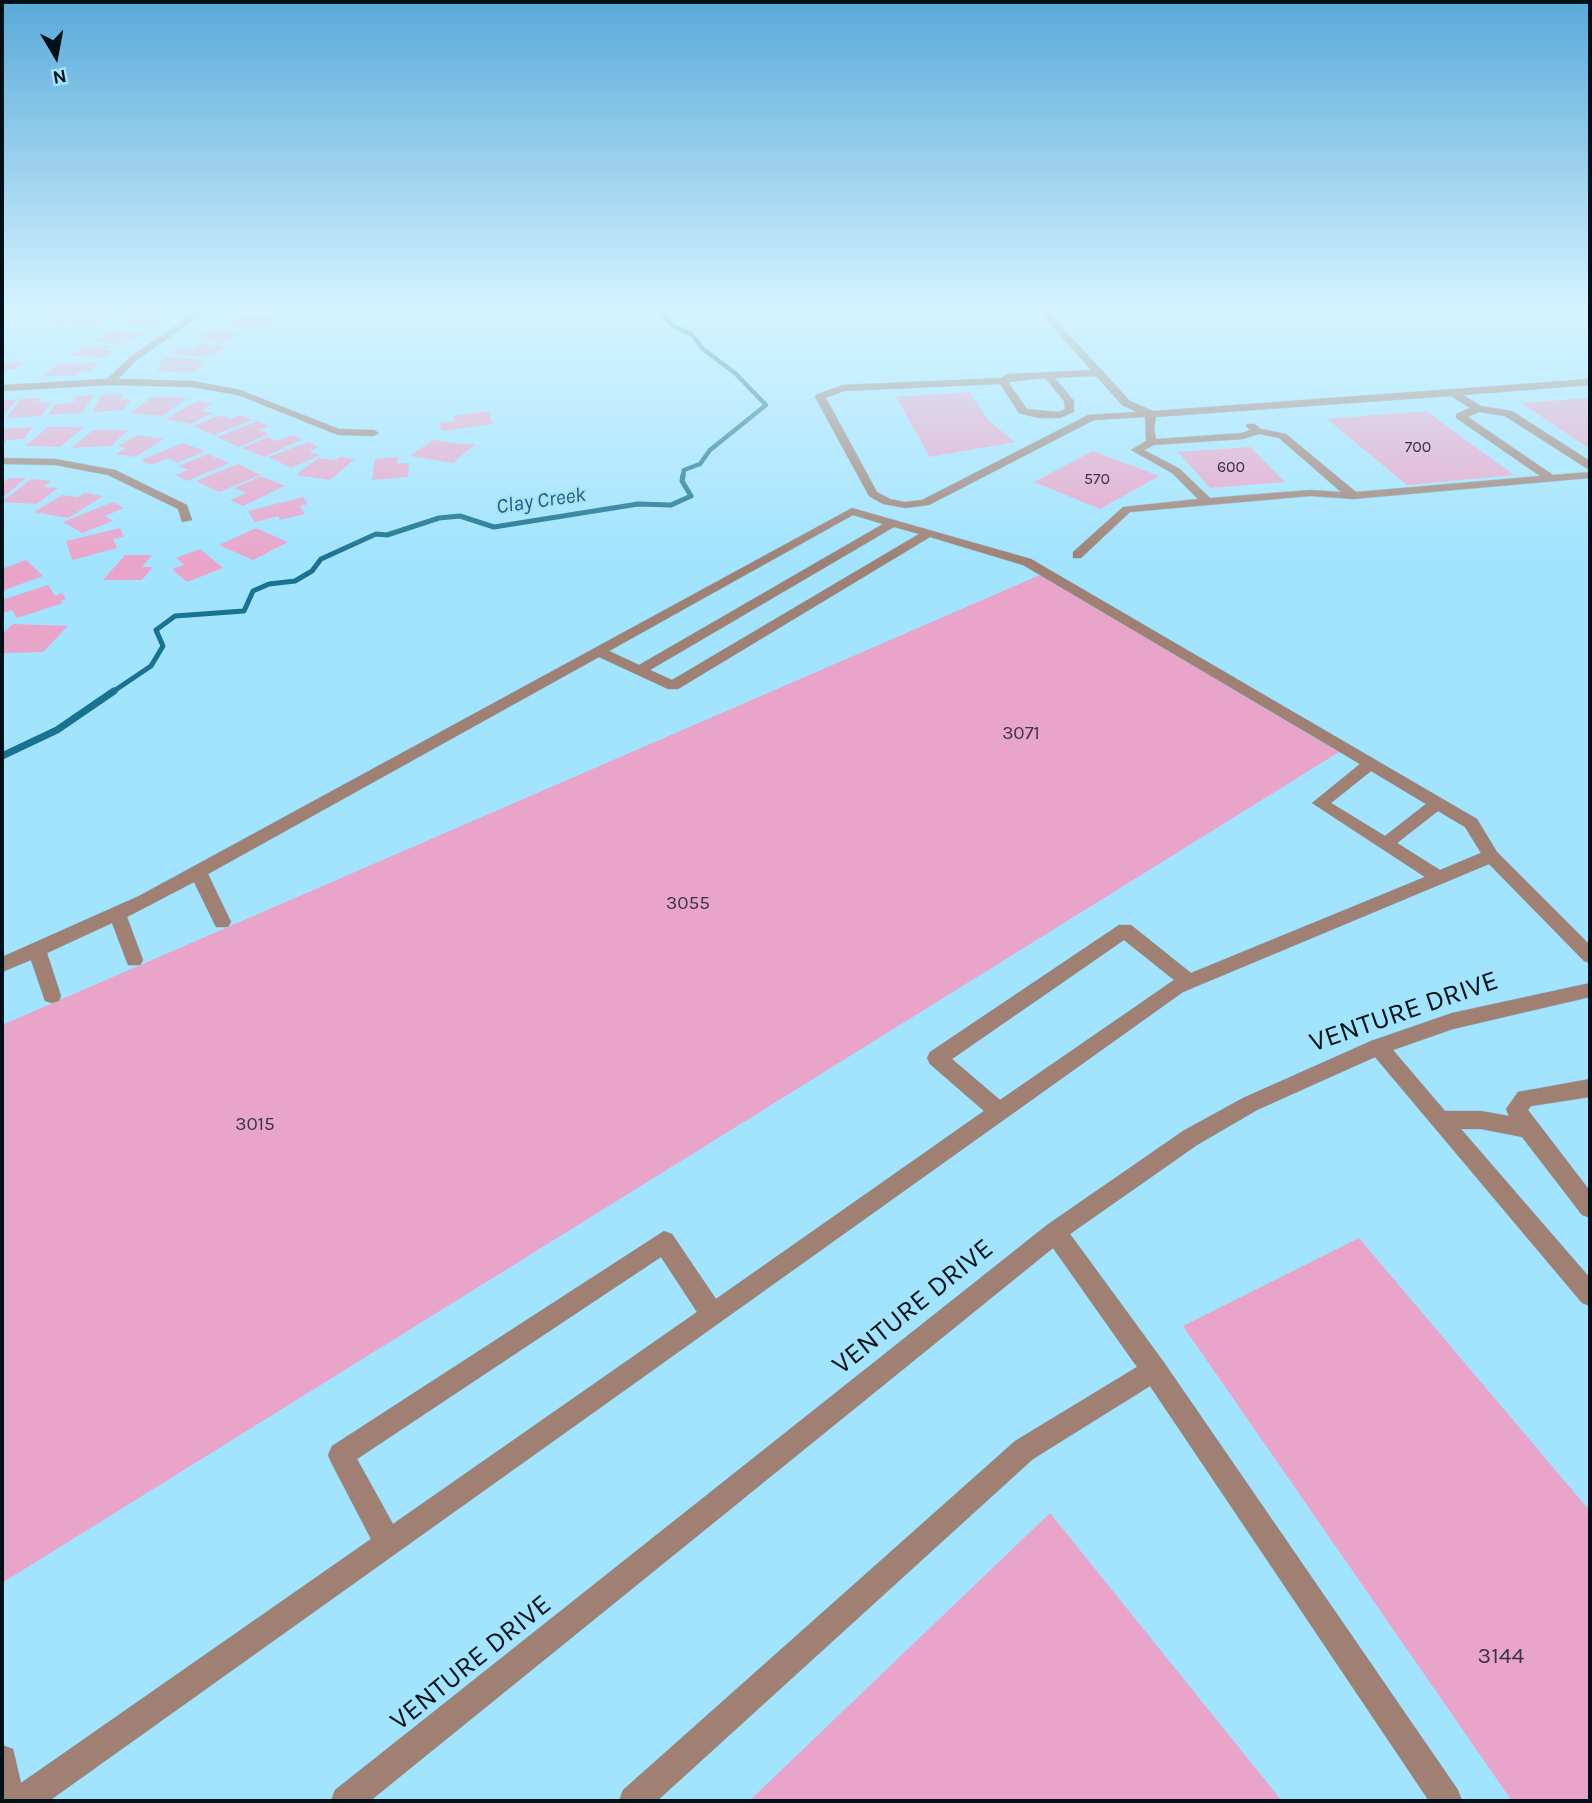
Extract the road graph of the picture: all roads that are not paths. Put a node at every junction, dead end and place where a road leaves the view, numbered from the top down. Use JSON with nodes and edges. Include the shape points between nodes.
{"nodes":[{"id":1,"x":233,"y":392,"type":"edge"},
{"id":2,"x":832,"y":392,"type":"edge"},
{"id":3,"x":1010,"y":392,"type":"edge"},
{"id":4,"x":1061,"y":392,"type":"edge"},
{"id":5,"x":1116,"y":392,"type":"edge"},
{"id":6,"x":1464,"y":392,"type":"edge"},
{"id":7,"x":1453,"y":393,"type":"junction"},
{"id":8,"x":1478,"y":409,"type":"junction"},
{"id":9,"x":1234,"y":410,"type":"junction"},
{"id":10,"x":1151,"y":414,"type":"junction"},
{"id":11,"x":1060,"y":415,"type":"junction"},
{"id":12,"x":1077,"y":423,"type":"junction"},
{"id":13,"x":1258,"y":431,"type":"junction"},
{"id":14,"x":374,"y":433,"type":"dead end"},
{"id":15,"x":1152,"y":442,"type":"junction"},
{"id":16,"x":2,"y":461,"type":"edge"},
{"id":17,"x":1590,"y":466,"type":"edge"},
{"id":18,"x":1590,"y":475,"type":"edge"},
{"id":19,"x":1550,"y":478,"type":"junction"},
{"id":20,"x":1353,"y":496,"type":"junction"},
{"id":21,"x":1207,"y":502,"type":"junction"},
{"id":22,"x":186,"y":520,"type":"dead end"},
{"id":23,"x":893,"y":523,"type":"junction"},
{"id":24,"x":929,"y":533,"type":"junction"},
{"id":25,"x":1077,"y":555,"type":"dead end"},
{"id":26,"x":600,"y":652,"type":"junction"},
{"id":27,"x":639,"y":670,"type":"junction"},
{"id":28,"x":1370,"y":764,"type":"junction"},
{"id":29,"x":1437,"y":803,"type":"junction"},
{"id":30,"x":1385,"y":844,"type":"junction"},
{"id":31,"x":1491,"y":856,"type":"junction"},
{"id":32,"x":198,"y":872,"type":"junction"},
{"id":33,"x":1440,"y":878,"type":"junction"},
{"id":34,"x":117,"y":914,"type":"junction"},
{"id":35,"x":222,"y":922,"type":"dead end"},
{"id":36,"x":37,"y":949,"type":"junction"},
{"id":37,"x":1590,"y":956,"type":"edge"},
{"id":38,"x":134,"y":960,"type":"dead end"},
{"id":39,"x":2,"y":965,"type":"edge"},
{"id":40,"x":1189,"y":982,"type":"junction"},
{"id":41,"x":1590,"y":990,"type":"edge"},
{"id":42,"x":52,"y":996,"type":"dead end"},
{"id":43,"x":1378,"y":1047,"type":"junction"},
{"id":44,"x":1590,"y":1088,"type":"edge"},
{"id":45,"x":999,"y":1112,"type":"junction"},
{"id":46,"x":1441,"y":1120,"type":"junction"},
{"id":47,"x":1528,"y":1129,"type":"junction"},
{"id":48,"x":1590,"y":1208,"type":"edge"},
{"id":49,"x":1055,"y":1232,"type":"junction"},
{"id":50,"x":1590,"y":1295,"type":"edge"},
{"id":51,"x":712,"y":1314,"type":"junction"},
{"id":52,"x":1154,"y":1370,"type":"junction"},
{"id":53,"x":388,"y":1543,"type":"junction"},
{"id":54,"x":2,"y":1760,"type":"edge"},
{"id":55,"x":9,"y":1801,"type":"edge"},
{"id":56,"x":23,"y":1801,"type":"edge"},
{"id":57,"x":346,"y":1801,"type":"edge"},
{"id":58,"x":634,"y":1801,"type":"edge"},
{"id":59,"x":1447,"y":1801,"type":"edge"}],
"edges":[{"from":1,"to":14,"type":"street","via":[[338,432]]},
{"from":2,"to":12,"type":"street","via":[[820,397],[873,494],[905,505],[925,503]]},
{"from":3,"to":11,"type":"street","via":[[1023,411]]},
{"from":4,"to":11,"type":"street","via":[[1071,405]]},
{"from":5,"to":10,"type":"street","via":[[1126,403]]},
{"from":6,"to":7,"type":"street"},
{"from":7,"to":8,"type":"street"},
{"from":7,"to":9,"type":"street"},
{"from":8,"to":17,"type":"street","via":[[1508,413]]},
{"from":8,"to":19,"type":"street","via":[[1460,416]]},
{"from":9,"to":10,"type":"street"},
{"from":9,"to":13,"type":"street"},
{"from":10,"to":12,"type":"street","via":[[1091,417]]},
{"from":10,"to":15,"type":"street"},
{"from":11,"to":12,"type":"street"},
{"from":13,"to":15,"type":"street"},
{"from":13,"to":20,"type":"street","via":[[1282,436]]},
{"from":15,"to":21,"type":"street","via":[[1136,450],[1176,471]]},
{"from":16,"to":22,"type":"street","via":[[55,462],[111,472],[183,507]]},
{"from":18,"to":19,"type":"street"},
{"from":19,"to":20,"type":"street"},
{"from":20,"to":21,"type":"street","via":[[1310,493]]},
{"from":21,"to":25,"type":"street","via":[[1127,509]]},
{"from":23,"to":24,"type":"street"},
{"from":23,"to":26,"type":"street","via":[[852,511]]},
{"from":23,"to":27,"type":"street"},
{"from":24,"to":27,"type":"street","via":[[673,686]]},
{"from":24,"to":28,"type":"street","via":[[1027,562]]},
{"from":26,"to":27,"type":"street"},
{"from":26,"to":32,"type":"street"},
{"from":28,"to":29,"type":"street"},
{"from":28,"to":30,"type":"street","via":[[1320,803]]},
{"from":29,"to":30,"type":"street"},
{"from":29,"to":31,"type":"street","via":[[1471,823]]},
{"from":30,"to":33,"type":"street"},
{"from":31,"to":33,"type":"street"},
{"from":31,"to":37,"type":"street"},
{"from":32,"to":34,"type":"street"},
{"from":32,"to":35,"type":"street"},
{"from":33,"to":40,"type":"street"},
{"from":34,"to":36,"type":"street"},
{"from":34,"to":38,"type":"street"},
{"from":36,"to":39,"type":"street"},
{"from":36,"to":42,"type":"street"},
{"from":40,"to":45,"type":"street","via":[[1175,987]]},
{"from":40,"to":45,"type":"street","via":[[1125,930],[937,1058]]},
{"from":41,"to":43,"type":"street","name":"VENTURE DRIVE","via":[[1452,1021]]},
{"from":43,"to":46,"type":"street"},
{"from":43,"to":49,"type":"street","name":"VENTURE DRIVE","via":[[1309,1076],[1190,1138]]},
{"from":44,"to":47,"type":"street","via":[[1525,1098],[1516,1109]]},
{"from":45,"to":51,"type":"street"},
{"from":46,"to":47,"type":"street","via":[[1481,1120]]},
{"from":46,"to":50,"type":"street"},
{"from":47,"to":48,"type":"street"},
{"from":49,"to":52,"type":"street"},
{"from":49,"to":57,"type":"street","name":"VENTURE DRIVE"},
{"from":51,"to":53,"type":"street"},
{"from":51,"to":53,"type":"street","via":[[664,1242],[341,1455]]},
{"from":52,"to":58,"type":"street","via":[[1024,1450]]},
{"from":52,"to":59,"type":"street"},
{"from":53,"to":56,"type":"street"},
{"from":54,"to":55,"type":"street"}]}
